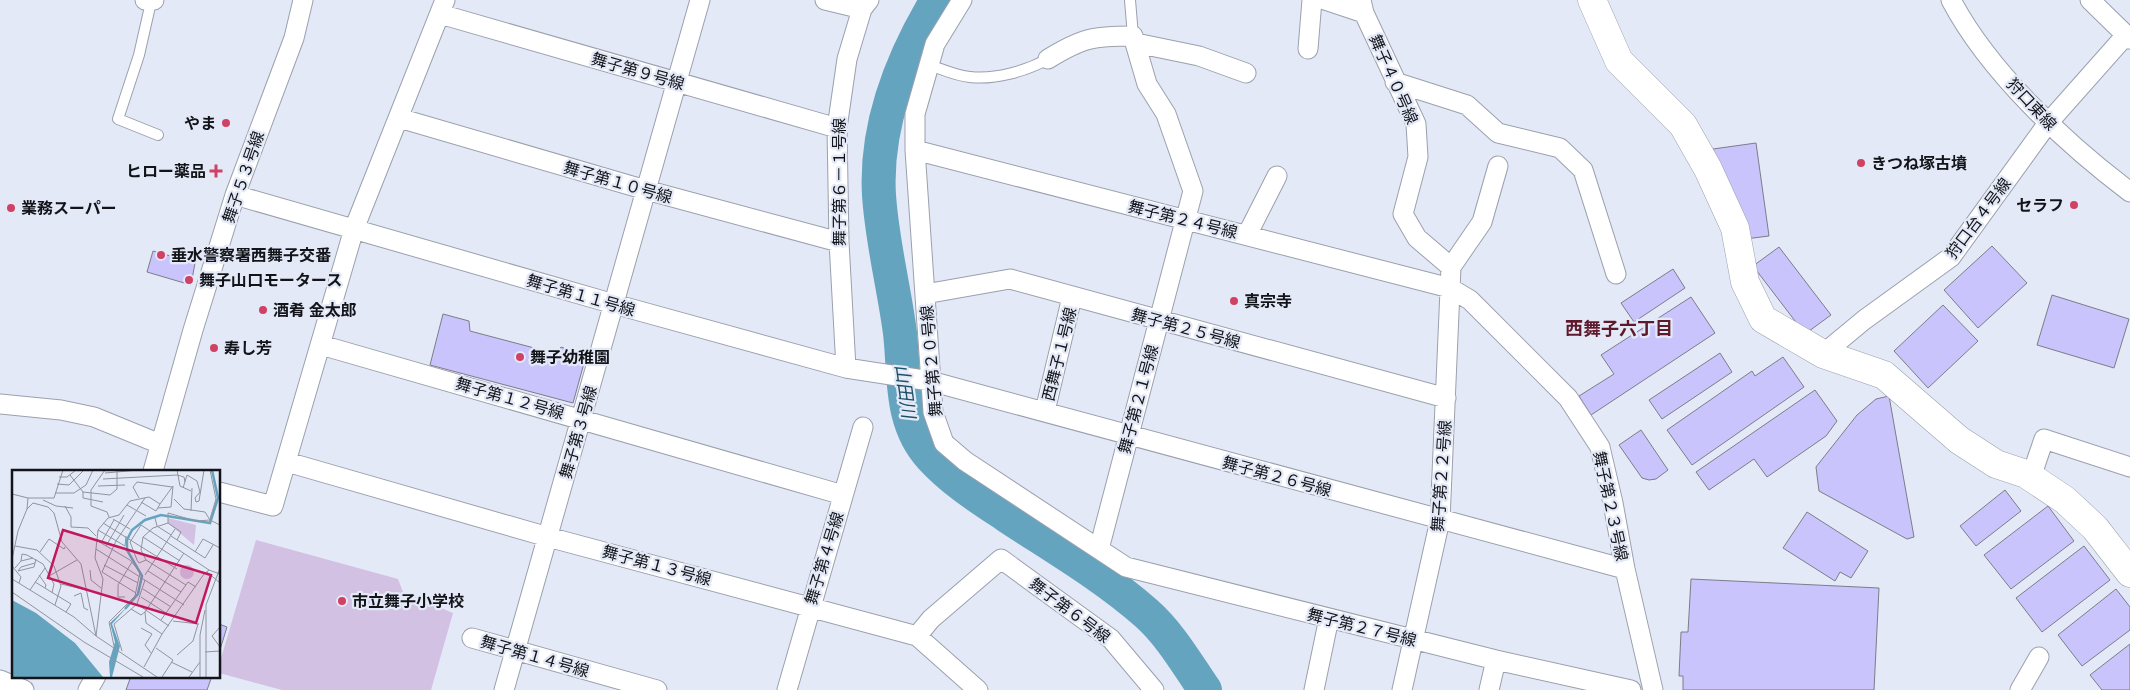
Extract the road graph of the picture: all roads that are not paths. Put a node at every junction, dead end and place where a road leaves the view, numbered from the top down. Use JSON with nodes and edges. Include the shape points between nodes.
{"nodes":[{"id":1,"x":302,"y":0,"type":"edge"},
{"id":2,"x":700,"y":0,"type":"edge"},
{"id":3,"x":825,"y":0,"type":"edge"},
{"id":4,"x":962,"y":0,"type":"edge"},
{"id":5,"x":1130,"y":0,"type":"edge"},
{"id":6,"x":1312,"y":0,"type":"edge"},
{"id":7,"x":1325,"y":0,"type":"edge"},
{"id":8,"x":1592,"y":0,"type":"edge"},
{"id":9,"x":1951,"y":0,"type":"edge"},
{"id":10,"x":2090,"y":0,"type":"edge"},
{"id":11,"x":150,"y":1,"type":"edge"},
{"id":12,"x":865,"y":5,"type":"edge"},
{"id":13,"x":1362,"y":6,"type":"edge"},
{"id":14,"x":443,"y":7,"type":"edge"},
{"id":15,"x":2128,"y":37,"type":"edge"},
{"id":16,"x":1134,"y":39,"type":"junction"},
{"id":17,"x":1308,"y":49,"type":"dead end"},
{"id":18,"x":1048,"y":59,"type":"joint"},
{"id":19,"x":929,"y":66,"type":"junction"},
{"id":20,"x":1246,"y":73,"type":"dead end"},
{"id":21,"x":677,"y":82,"type":"junction"},
{"id":22,"x":1395,"y":82,"type":"junction"},
{"id":23,"x":399,"y":118,"type":"junction"},
{"id":24,"x":2048,"y":123,"type":"junction"},
{"id":25,"x":836,"y":128,"type":"junction"},
{"id":26,"x":158,"y":135,"type":"dead end"},
{"id":27,"x":915,"y":150,"type":"junction"},
{"id":28,"x":1498,"y":166,"type":"dead end"},
{"id":29,"x":1277,"y":176,"type":"dead end"},
{"id":30,"x":646,"y":190,"type":"junction"},
{"id":31,"x":2130,"y":192,"type":"edge"},
{"id":32,"x":235,"y":195,"type":"junction"},
{"id":33,"x":1186,"y":219,"type":"junction"},
{"id":34,"x":354,"y":229,"type":"junction"},
{"id":35,"x":1247,"y":235,"type":"junction"},
{"id":36,"x":839,"y":242,"type":"junction"},
{"id":37,"x":1451,"y":267,"type":"junction"},
{"id":38,"x":1616,"y":274,"type":"dead end"},
{"id":39,"x":1450,"y":288,"type":"junction"},
{"id":40,"x":925,"y":294,"type":"junction"},
{"id":41,"x":1072,"y":297,"type":"junction"},
{"id":42,"x":614,"y":304,"type":"junction"},
{"id":43,"x":1160,"y":321,"type":"junction"},
{"id":44,"x":321,"y":345,"type":"junction"},
{"id":45,"x":1823,"y":354,"type":"junction"},
{"id":46,"x":846,"y":368,"type":"junction"},
{"id":47,"x":930,"y":381,"type":"junction"},
{"id":48,"x":1446,"y":398,"type":"junction"},
{"id":49,"x":0,"y":404,"type":"edge"},
{"id":50,"x":1045,"y":411,"type":"junction"},
{"id":51,"x":582,"y":418,"type":"junction"},
{"id":52,"x":863,"y":427,"type":"dead end"},
{"id":53,"x":1128,"y":436,"type":"junction"},
{"id":54,"x":160,"y":444,"type":"junction"},
{"id":55,"x":287,"y":462,"type":"junction"},
{"id":56,"x":2130,"y":467,"type":"edge"},
{"id":57,"x":153,"y":470,"type":"edge"},
{"id":58,"x":2031,"y":477,"type":"junction"},
{"id":59,"x":220,"y":492,"type":"edge"},
{"id":60,"x":843,"y":495,"type":"junction"},
{"id":61,"x":1440,"y":520,"type":"junction"},
{"id":62,"x":548,"y":537,"type":"junction"},
{"id":63,"x":1098,"y":549,"type":"junction"},
{"id":64,"x":1624,"y":569,"type":"junction"},
{"id":65,"x":2130,"y":573,"type":"edge"},
{"id":66,"x":810,"y":606,"type":"junction"},
{"id":67,"x":1329,"y":618,"type":"junction"},
{"id":68,"x":917,"y":636,"type":"junction"},
{"id":69,"x":472,"y":638,"type":"dead end"},
{"id":70,"x":1413,"y":639,"type":"junction"},
{"id":71,"x":516,"y":652,"type":"junction"},
{"id":72,"x":2039,"y":657,"type":"dead end"},
{"id":73,"x":1496,"y":660,"type":"junction"},
{"id":74,"x":95,"y":678,"type":"edge"},
{"id":75,"x":0,"y":680,"type":"edge"},
{"id":76,"x":1576,"y":685,"type":"edge"},
{"id":77,"x":24,"y":690,"type":"edge"},
{"id":78,"x":88,"y":690,"type":"edge"},
{"id":79,"x":504,"y":690,"type":"edge"},
{"id":80,"x":657,"y":690,"type":"edge"},
{"id":81,"x":787,"y":690,"type":"edge"},
{"id":82,"x":978,"y":690,"type":"edge"},
{"id":83,"x":1154,"y":690,"type":"edge"},
{"id":84,"x":1314,"y":690,"type":"edge"},
{"id":85,"x":1402,"y":690,"type":"edge"},
{"id":86,"x":1489,"y":690,"type":"edge"},
{"id":87,"x":1630,"y":690,"type":"edge"},
{"id":88,"x":1653,"y":690,"type":"edge"},
{"id":89,"x":2020,"y":690,"type":"edge"}],
"edges":[{"from":1,"to":32,"type":"street","name":"舞子５３号線","via":[[294,38]]},
{"from":2,"to":21,"type":"street","name":"舞子第３号線"},
{"from":3,"to":12,"type":"street"},
{"from":4,"to":19,"type":"street","name":"舞子第２０号線","via":[[935,44]]},
{"from":5,"to":16,"type":"lane"},
{"from":6,"to":17,"type":"street"},
{"from":7,"to":13,"type":"street"},
{"from":8,"to":45,"type":"main road","via":[[1619,61],[1683,125],[1708,169],[1735,228],[1745,282],[1763,319]]},
{"from":9,"to":24,"type":"street","name":"狩口東線","via":[[1992,61]]},
{"from":10,"to":15,"type":"street"},
{"from":11,"to":26,"type":"lane","via":[[139,55],[118,119]]},
{"from":12,"to":25,"type":"street","name":"舞子第６－１号線","via":[[847,58]]},
{"from":13,"to":22,"type":"street","name":"舞子４０号線"},
{"from":14,"to":21,"type":"street","name":"舞子第９号線"},
{"from":14,"to":23,"type":"street"},
{"from":15,"to":24,"type":"street","name":"狩口台４号線"},
{"from":16,"to":18,"type":"street","via":[[1097,36]]},
{"from":16,"to":20,"type":"street","via":[[1199,56]]},
{"from":16,"to":33,"type":"street","name":"舞子第２１号線","via":[[1147,84],[1166,114],[1193,190]]},
{"from":18,"to":19,"type":"lane","via":[[1030,69],[994,76],[969,77]]},
{"from":19,"to":27,"type":"street","name":"舞子第２０号線","via":[[915,114]]},
{"from":21,"to":25,"type":"street","name":"舞子第９号線"},
{"from":21,"to":30,"type":"street","name":"舞子第３号線"},
{"from":22,"to":37,"type":"street","name":"舞子４０号線","via":[[1416,124],[1418,156],[1404,214],[1417,238]]},
{"from":22,"to":38,"type":"street","via":[[1467,105],[1498,132],[1560,148],[1583,170]]},
{"from":23,"to":30,"type":"street","name":"舞子第１０号線"},
{"from":23,"to":34,"type":"street"},
{"from":24,"to":31,"type":"street","name":"狩口東線"},
{"from":24,"to":45,"type":"street","name":"狩口台４号線","via":[[1951,257]]},
{"from":25,"to":36,"type":"street","name":"舞子第６－１号線"},
{"from":27,"to":33,"type":"street","name":"舞子第２４号線"},
{"from":27,"to":40,"type":"street","name":"舞子第２０号線"},
{"from":28,"to":37,"type":"street","via":[[1482,222]]},
{"from":29,"to":35,"type":"street"},
{"from":30,"to":36,"type":"street","name":"舞子第１０号線"},
{"from":30,"to":42,"type":"street","name":"舞子第３号線"},
{"from":32,"to":34,"type":"street","name":"舞子第１１号線"},
{"from":32,"to":54,"type":"street","name":"舞子５３号線"},
{"from":33,"to":35,"type":"street","name":"舞子第２４号線"},
{"from":33,"to":43,"type":"street","name":"舞子第２１号線"},
{"from":34,"to":42,"type":"street","name":"舞子第１１号線"},
{"from":34,"to":44,"type":"street"},
{"from":35,"to":39,"type":"street","name":"舞子第２４号線"},
{"from":36,"to":46,"type":"street","name":"舞子第６－１号線"},
{"from":37,"to":39,"type":"street"},
{"from":39,"to":48,"type":"street","name":"舞子第２２号線"},
{"from":39,"to":64,"type":"street","name":"舞子第２３号線","via":[[1470,300],[1568,398],[1600,447]]},
{"from":40,"to":41,"type":"street","name":"舞子第２５号線","via":[[1010,279]]},
{"from":40,"to":47,"type":"street","name":"舞子第２０号線"},
{"from":41,"to":43,"type":"street","name":"舞子第２５号線"},
{"from":41,"to":50,"type":"street","name":"西舞子１号線"},
{"from":42,"to":46,"type":"street","name":"舞子第１１号線"},
{"from":42,"to":51,"type":"street","name":"舞子第３号線"},
{"from":43,"to":48,"type":"street","name":"舞子第２５号線"},
{"from":43,"to":53,"type":"street","name":"舞子第２１号線"},
{"from":44,"to":51,"type":"street","name":"舞子第１２号線"},
{"from":44,"to":55,"type":"street"},
{"from":45,"to":58,"type":"main road","via":[[1884,375],[1959,440],[1996,464]]},
{"from":46,"to":47,"type":"street","name":"舞子第１１号線"},
{"from":47,"to":50,"type":"street","name":"舞子第２６号線"},
{"from":47,"to":63,"type":"street","name":"舞子第２０号線","via":[[933,412],[944,443],[965,461]]},
{"from":48,"to":61,"type":"street","name":"舞子第２２号線"},
{"from":49,"to":54,"type":"street","via":[[94,417]]},
{"from":50,"to":53,"type":"street","name":"舞子第２６号線"},
{"from":51,"to":60,"type":"street","name":"舞子第１２号線"},
{"from":51,"to":62,"type":"street","name":"舞子第３号線"},
{"from":52,"to":60,"type":"street","name":"舞子第４号線"},
{"from":53,"to":61,"type":"street","name":"舞子第２６号線"},
{"from":53,"to":63,"type":"street","name":"舞子第２１号線"},
{"from":54,"to":57,"type":"street","name":"舞子５３号線"},
{"from":55,"to":59,"type":"street","via":[[273,506]]},
{"from":55,"to":62,"type":"street","name":"舞子第１３号線"},
{"from":56,"to":58,"type":"street","via":[[2044,439]]},
{"from":58,"to":65,"type":"main road","via":[[2065,500],[2089,523]]},
{"from":60,"to":66,"type":"street","name":"舞子第４号線"},
{"from":61,"to":64,"type":"street","name":"舞子第２６号線"},
{"from":61,"to":70,"type":"street","name":"舞子第２２号線"},
{"from":62,"to":66,"type":"street","name":"舞子第１３号線"},
{"from":62,"to":71,"type":"street","name":"舞子第３号線"},
{"from":63,"to":67,"type":"street","name":"舞子第２７号線","via":[[1126,567]]},
{"from":64,"to":88,"type":"street","name":"舞子第２３号線"},
{"from":66,"to":68,"type":"street","name":"舞子第１３号線"},
{"from":66,"to":81,"type":"street","name":"舞子第４号線"},
{"from":67,"to":70,"type":"street","name":"舞子第２７号線"},
{"from":67,"to":84,"type":"street"},
{"from":68,"to":82,"type":"street"},
{"from":68,"to":83,"type":"street","name":"舞子第６号線","via":[[931,619],[1000,559],[1111,639]]},
{"from":69,"to":71,"type":"street","name":"舞子第１４号線"},
{"from":70,"to":73,"type":"street","name":"舞子第２７号線"},
{"from":70,"to":85,"type":"street","name":"舞子第２２号線"},
{"from":71,"to":79,"type":"street","name":"舞子第３号線"},
{"from":71,"to":80,"type":"street","name":"舞子第１４号線"},
{"from":72,"to":89,"type":"street"},
{"from":73,"to":76,"type":"street","name":"舞子第２７号線"},
{"from":73,"to":86,"type":"street"},
{"from":74,"to":78,"type":"street"},
{"from":75,"to":77,"type":"street"},
{"from":76,"to":87,"type":"street","name":"舞子第２７号線"}]}
